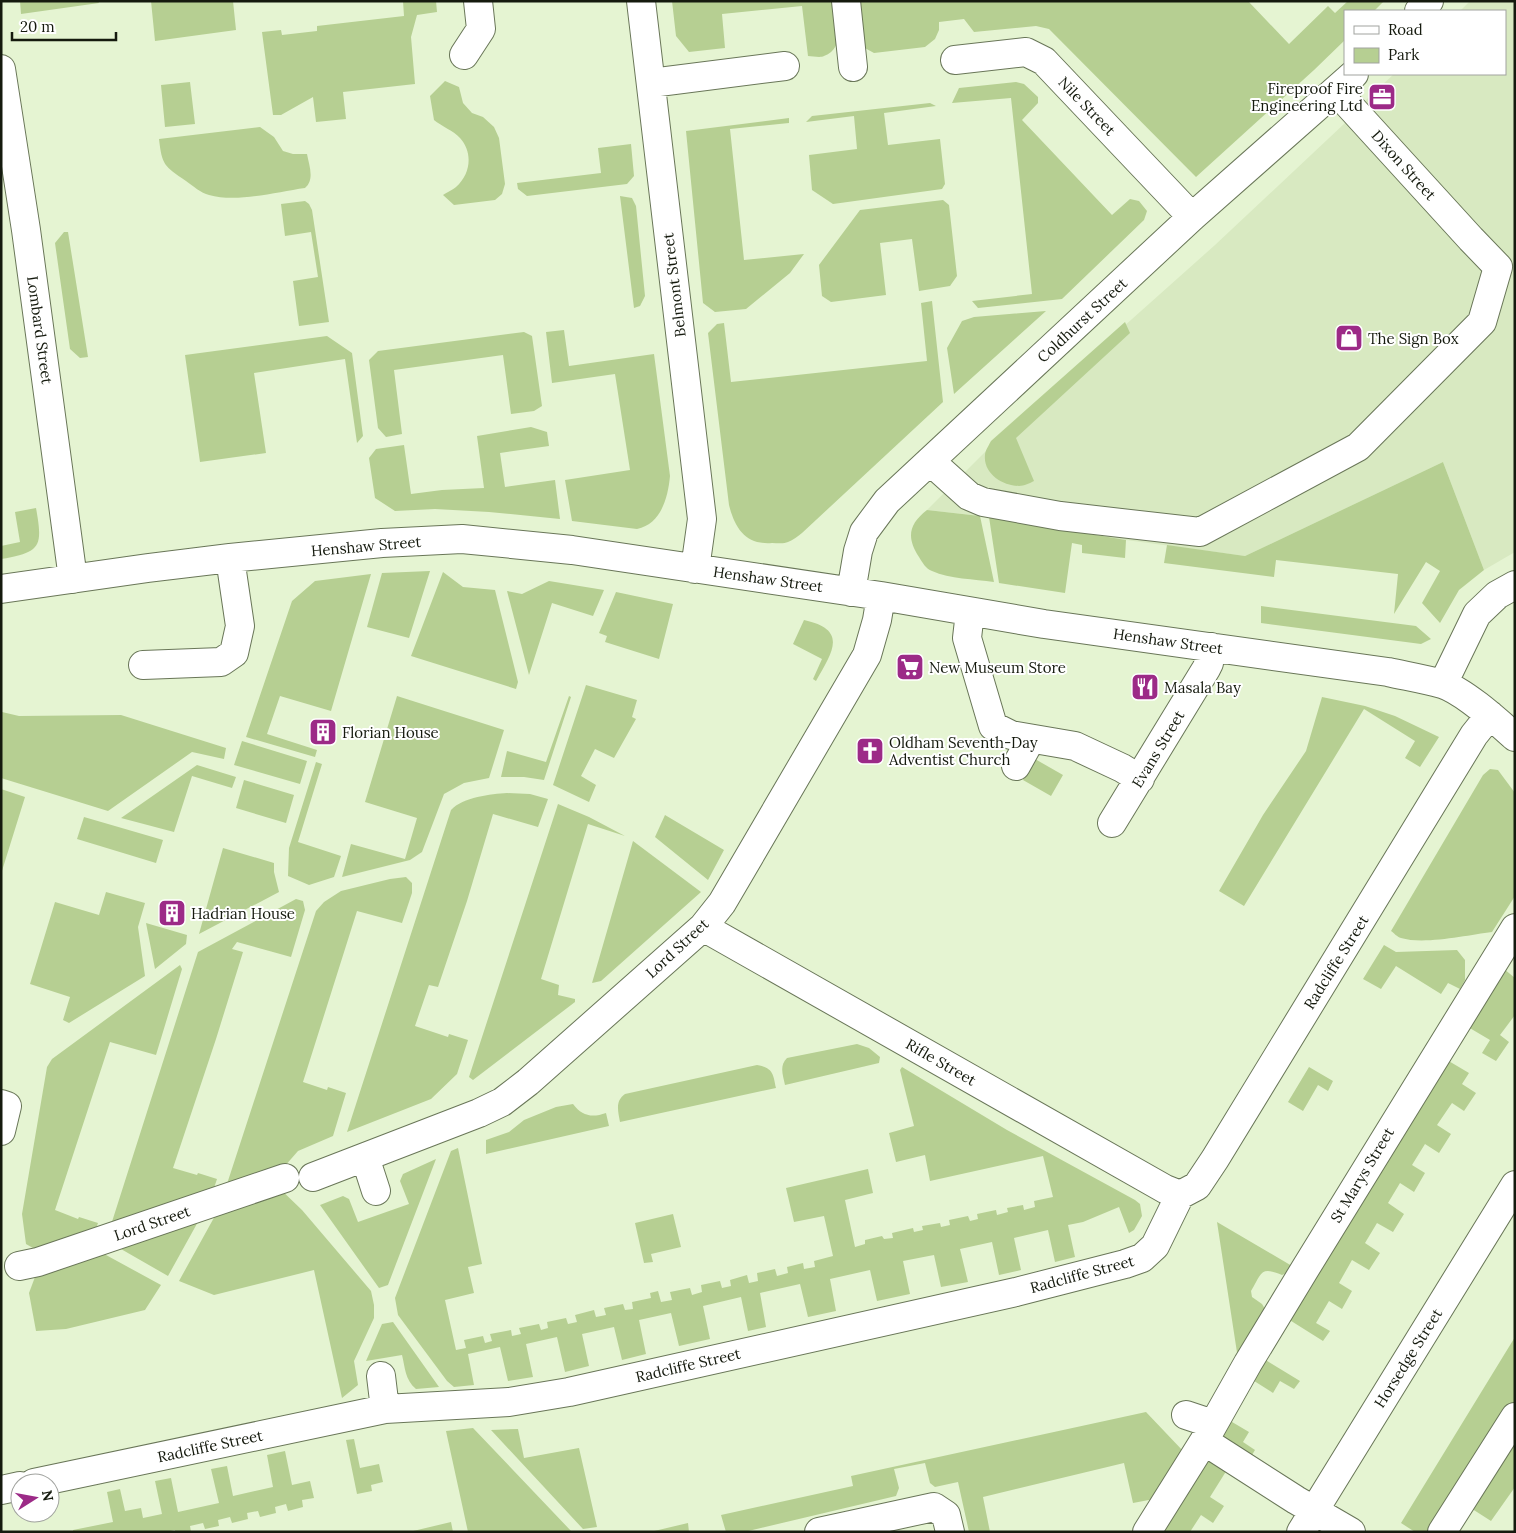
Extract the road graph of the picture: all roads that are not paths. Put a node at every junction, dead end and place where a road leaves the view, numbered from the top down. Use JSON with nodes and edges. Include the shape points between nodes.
{"nodes":[{"id":1,"x":478,"y":1,"type":"edge"},
{"id":2,"x":641,"y":1,"type":"edge"},
{"id":3,"x":846,"y":1,"type":"edge"},
{"id":4,"x":1429,"y":1,"type":"edge"},
{"id":5,"x":1420,"y":10,"type":"edge"},
{"id":6,"x":464,"y":56,"type":"dead end"},
{"id":7,"x":955,"y":60,"type":"dead end"},
{"id":8,"x":786,"y":66,"type":"dead end"},
{"id":9,"x":853,"y":67,"type":"dead end"},
{"id":10,"x":2,"y":78,"type":"edge"},
{"id":11,"x":1345,"y":82,"type":"edge"},
{"id":12,"x":651,"y":83,"type":"junction"},
{"id":13,"x":1192,"y":217,"type":"junction"},
{"id":14,"x":930,"y":461,"type":"junction"},
{"id":15,"x":230,"y":558,"type":"junction"},
{"id":16,"x":695,"y":569,"type":"junction"},
{"id":17,"x":74,"y":579,"type":"junction"},
{"id":18,"x":1515,"y":585,"type":"edge"},
{"id":19,"x":1,"y":589,"type":"edge"},
{"id":20,"x":851,"y":592,"type":"junction"},
{"id":21,"x":881,"y":596,"type":"junction"},
{"id":22,"x":970,"y":612,"type":"junction"},
{"id":23,"x":1211,"y":647,"type":"junction"},
{"id":24,"x":143,"y":665,"type":"dead end"},
{"id":25,"x":1442,"y":684,"type":"junction"},
{"id":26,"x":1490,"y":715,"type":"junction"},
{"id":27,"x":1515,"y":737,"type":"edge"},
{"id":28,"x":1032,"y":738,"type":"junction"},
{"id":29,"x":1016,"y":766,"type":"dead end"},
{"id":30,"x":1140,"y":779,"type":"junction"},
{"id":31,"x":1112,"y":823,"type":"dead end"},
{"id":32,"x":703,"y":927,"type":"junction"},
{"id":33,"x":1515,"y":928,"type":"edge"},
{"id":34,"x":1,"y":1104,"type":"edge"},
{"id":35,"x":1,"y":1131,"type":"edge"},
{"id":36,"x":365,"y":1157,"type":"junction"},
{"id":37,"x":313,"y":1177,"type":"dead end"},
{"id":38,"x":285,"y":1178,"type":"dead end"},
{"id":39,"x":1515,"y":1185,"type":"edge"},
{"id":40,"x":376,"y":1191,"type":"dead end"},
{"id":41,"x":1180,"y":1195,"type":"junction"},
{"id":42,"x":19,"y":1266,"type":"dead end"},
{"id":43,"x":381,"y":1376,"type":"dead end"},
{"id":44,"x":386,"y":1409,"type":"junction"},
{"id":45,"x":1186,"y":1415,"type":"dead end"},
{"id":46,"x":1515,"y":1417,"type":"edge"},
{"id":47,"x":1208,"y":1433,"type":"junction"},
{"id":48,"x":60,"y":1478,"type":"edge"},
{"id":49,"x":1307,"y":1521,"type":"edge"},
{"id":50,"x":819,"y":1532,"type":"edge"},
{"id":51,"x":950,"y":1532,"type":"edge"},
{"id":52,"x":1147,"y":1532,"type":"edge"},
{"id":53,"x":1351,"y":1532,"type":"edge"},
{"id":54,"x":1442,"y":1532,"type":"edge"}],
"edges":[{"from":1,"to":6,"type":"street","via":[[481,30]]},
{"from":2,"to":12,"type":"street","name":"Belmont Street"},
{"from":3,"to":9,"type":"street"},
{"from":4,"to":5,"type":"street"},
{"from":7,"to":13,"type":"street","name":"Nile Street","via":[[1026,52],[1044,61]]},
{"from":8,"to":12,"type":"street"},
{"from":10,"to":17,"type":"street","name":"Lombard Street","via":[[28,240]]},
{"from":11,"to":13,"type":"street","name":"Coldhurst Street"},
{"from":11,"to":14,"type":"street","name":"Dixon Street","via":[[1471,240],[1498,267],[1482,322],[1358,447],[1200,532],[1060,516],[983,502],[968,496]]},
{"from":12,"to":16,"type":"street","name":"Belmont Street","via":[[702,519]]},
{"from":13,"to":14,"type":"street","name":"Coldhurst Street"},
{"from":14,"to":20,"type":"street","name":"Coldhurst Street","via":[[886,501],[864,532]]},
{"from":15,"to":16,"type":"street","name":"Henshaw Street","via":[[382,543],[462,539],[572,550]]},
{"from":15,"to":17,"type":"street","name":"Henshaw Street"},
{"from":15,"to":24,"type":"street","via":[[240,626],[234,653],[221,662]]},
{"from":16,"to":20,"type":"street","name":"Henshaw Street"},
{"from":17,"to":19,"type":"street","name":"Henshaw Street"},
{"from":18,"to":25,"type":"street","via":[[1477,614]]},
{"from":20,"to":21,"type":"street","name":"Henshaw Street"},
{"from":21,"to":22,"type":"street","name":"Henshaw Street"},
{"from":21,"to":32,"type":"street","name":"Lord Street","via":[[867,655],[722,903]]},
{"from":22,"to":23,"type":"street","name":"Henshaw Street"},
{"from":22,"to":28,"type":"street","via":[[967,638],[993,726],[1011,735]]},
{"from":23,"to":25,"type":"street","name":"Henshaw Street","via":[[1388,672]]},
{"from":23,"to":30,"type":"street","name":"Evans Street","via":[[1209,663]]},
{"from":25,"to":26,"type":"street","name":"Henshaw Street"},
{"from":26,"to":27,"type":"street","name":"Henshaw Street"},
{"from":26,"to":41,"type":"street","name":"Radcliffe Street","via":[[1474,735],[1216,1159],[1197,1186]]},
{"from":28,"to":29,"type":"street"},
{"from":28,"to":30,"type":"street","via":[[1074,746]]},
{"from":30,"to":31,"type":"street","name":"Evans Street"},
{"from":32,"to":36,"type":"street","name":"Lord Street","via":[[502,1102]]},
{"from":32,"to":41,"type":"street","name":"Rifle Street"},
{"from":33,"to":47,"type":"street","name":"St Marys Street"},
{"from":34,"to":35,"type":"street","via":[[6,1106]]},
{"from":36,"to":37,"type":"street","name":"Lord Street"},
{"from":36,"to":40,"type":"street"},
{"from":38,"to":42,"type":"street","name":"Lord Street"},
{"from":39,"to":49,"type":"street","name":"Horsedge Street"},
{"from":41,"to":44,"type":"street","name":"Radcliffe Street","via":[[1155,1246],[1142,1258],[1125,1264],[1016,1292],[569,1392],[509,1402]]},
{"from":43,"to":44,"type":"street"},
{"from":44,"to":48,"type":"street","name":"Radcliffe Street"},
{"from":45,"to":47,"type":"street"},
{"from":46,"to":54,"type":"street"},
{"from":47,"to":49,"type":"street"},
{"from":47,"to":52,"type":"street","name":"St Marys Street"},
{"from":49,"to":53,"type":"street"},
{"from":50,"to":51,"type":"street","via":[[934,1507],[946,1515]]}]}
